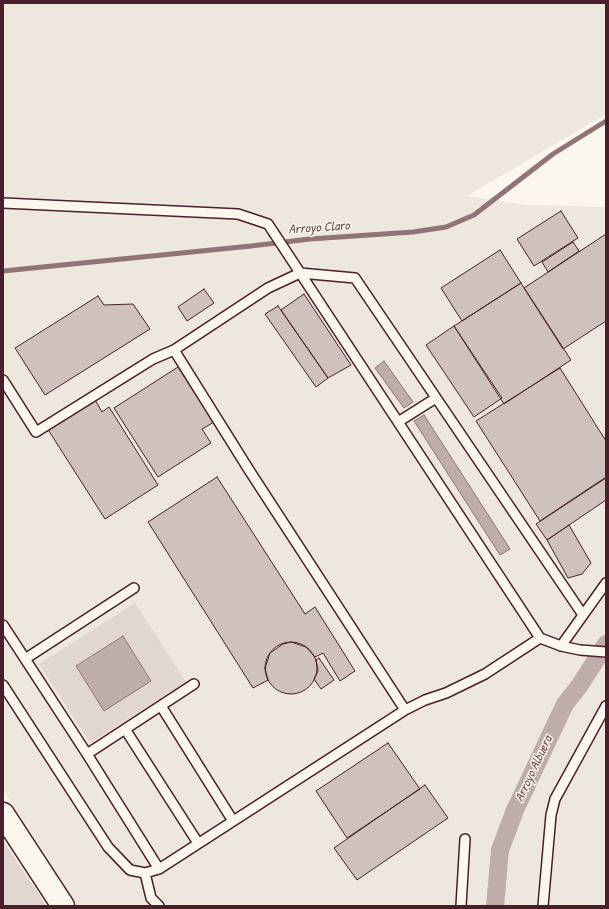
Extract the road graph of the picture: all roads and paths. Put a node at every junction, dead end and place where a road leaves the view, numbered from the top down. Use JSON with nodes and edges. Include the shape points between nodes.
{"nodes":[{"id":1,"x":3,"y":203,"type":"edge"},
{"id":2,"x":299,"y":270,"type":"junction"},
{"id":3,"x":174,"y":350,"type":"junction"},
{"id":4,"x":3,"y":380,"type":"edge"},
{"id":5,"x":436,"y":398,"type":"junction"},
{"id":6,"x":398,"y":422,"type":"junction"},
{"id":7,"x":606,"y":583,"type":"edge"},
{"id":8,"x":134,"y":588,"type":"dead end"},
{"id":9,"x":583,"y":615,"type":"junction"},
{"id":10,"x":3,"y":625,"type":"edge"},
{"id":11,"x":540,"y":638,"type":"junction"},
{"id":12,"x":561,"y":646,"type":"junction"},
{"id":13,"x":606,"y":652,"type":"edge"},
{"id":14,"x":25,"y":659,"type":"junction"},
{"id":15,"x":194,"y":684,"type":"dead end"},
{"id":16,"x":3,"y":685,"type":"edge"},
{"id":17,"x":161,"y":706,"type":"junction"},
{"id":18,"x":606,"y":706,"type":"edge"},
{"id":19,"x":405,"y":710,"type":"junction"},
{"id":20,"x":125,"y":729,"type":"junction"},
{"id":21,"x":87,"y":754,"type":"junction"},
{"id":22,"x":3,"y":814,"type":"edge"},
{"id":23,"x":233,"y":821,"type":"junction"},
{"id":24,"x":465,"y":839,"type":"dead end"},
{"id":25,"x":198,"y":843,"type":"junction"},
{"id":26,"x":158,"y":869,"type":"junction"},
{"id":27,"x":145,"y":873,"type":"junction"},
{"id":28,"x":63,"y":906,"type":"edge"},
{"id":29,"x":159,"y":906,"type":"edge"},
{"id":30,"x":461,"y":906,"type":"edge"},
{"id":31,"x":543,"y":906,"type":"edge"}],
"edges":[{"from":1,"to":2,"type":"lane","via":[[238,214],[268,224]]},
{"from":2,"to":3,"type":"lane"},
{"from":2,"to":5,"type":"lane","via":[[355,278]]},
{"from":2,"to":6,"type":"lane"},
{"from":3,"to":4,"type":"lane","via":[[153,359],[36,432]]},
{"from":3,"to":19,"type":"lane"},
{"from":5,"to":6,"type":"lane"},
{"from":5,"to":9,"type":"lane"},
{"from":6,"to":11,"type":"lane"},
{"from":7,"to":9,"type":"lane"},
{"from":8,"to":14,"type":"lane"},
{"from":9,"to":12,"type":"lane"},
{"from":10,"to":14,"type":"lane"},
{"from":11,"to":12,"type":"lane"},
{"from":11,"to":19,"type":"lane","via":[[485,674]]},
{"from":12,"to":13,"type":"lane"},
{"from":14,"to":21,"type":"lane"},
{"from":15,"to":17,"type":"lane"},
{"from":16,"to":27,"type":"lane","via":[[108,846],[130,870]]},
{"from":17,"to":20,"type":"lane"},
{"from":17,"to":23,"type":"lane"},
{"from":18,"to":31,"type":"lane","via":[[555,800],[551,815]]},
{"from":19,"to":23,"type":"lane"},
{"from":20,"to":21,"type":"lane"},
{"from":20,"to":25,"type":"lane"},
{"from":21,"to":26,"type":"lane"},
{"from":22,"to":28,"type":"street"},
{"from":23,"to":25,"type":"lane"},
{"from":24,"to":30,"type":"lane"},
{"from":25,"to":26,"type":"lane"},
{"from":26,"to":27,"type":"lane"},
{"from":27,"to":29,"type":"lane","via":[[151,898]]}]}
